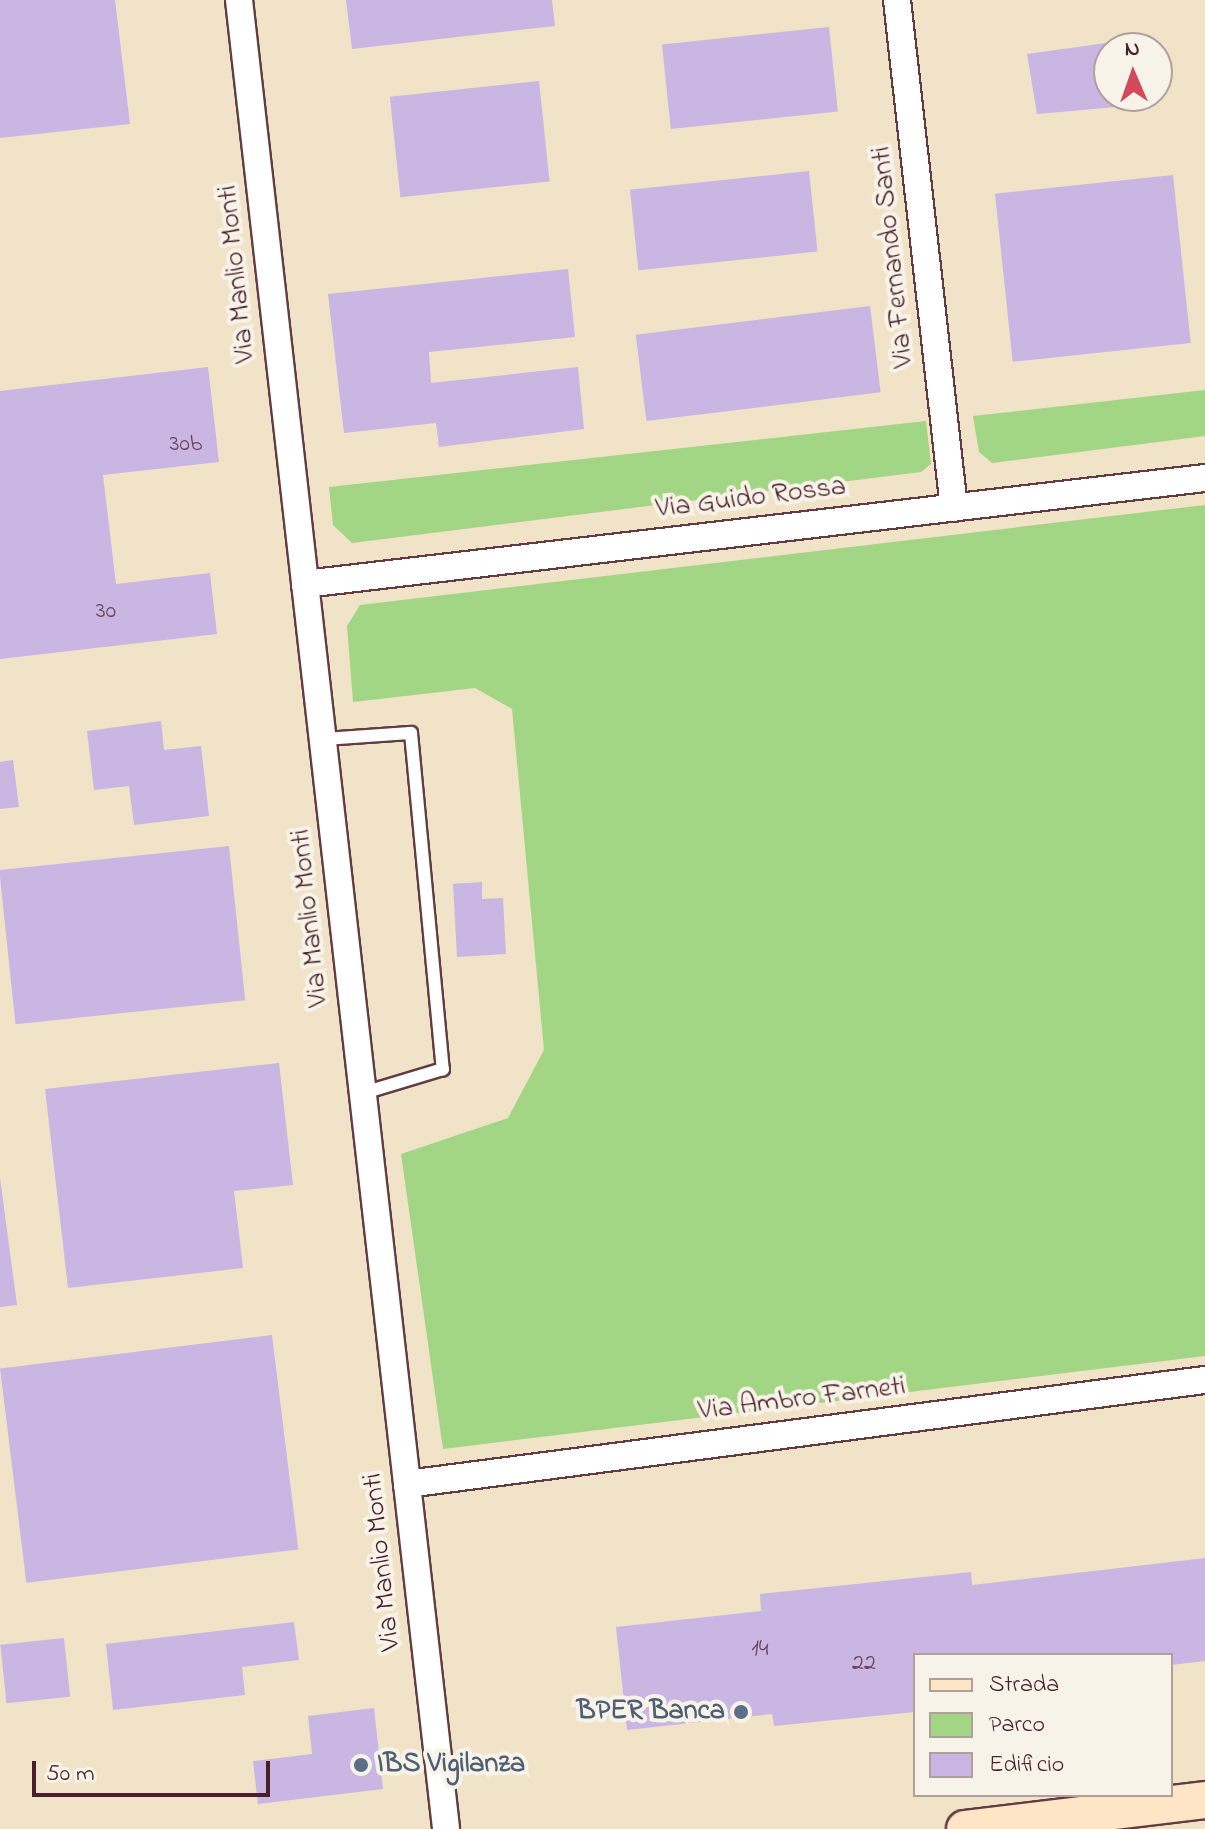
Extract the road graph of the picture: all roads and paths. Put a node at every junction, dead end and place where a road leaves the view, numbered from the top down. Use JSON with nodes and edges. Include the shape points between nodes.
{"nodes":[{"id":1,"x":239,"y":0,"type":"edge"},
{"id":2,"x":897,"y":0,"type":"edge"},
{"id":3,"x":1205,"y":478,"type":"edge"},
{"id":4,"x":954,"y":508,"type":"junction"},
{"id":5,"x":305,"y":584,"type":"junction"},
{"id":6,"x":323,"y":739,"type":"junction"},
{"id":7,"x":363,"y":1093,"type":"junction"},
{"id":8,"x":1205,"y":1380,"type":"edge"},
{"id":9,"x":407,"y":1484,"type":"junction"},
{"id":10,"x":1205,"y":1800,"type":"edge"},
{"id":11,"x":1107,"y":1820,"type":"edge"},
{"id":12,"x":446,"y":1829,"type":"edge"},
{"id":13,"x":965,"y":1829,"type":"edge"}],
"edges":[{"from":1,"to":5,"type":"street","name":"Via Manlio Monti"},
{"from":2,"to":4,"type":"street","name":"Via Fernando Santi"},
{"from":3,"to":4,"type":"street","name":"Via Guido Rossa"},
{"from":4,"to":5,"type":"street","name":"Via Guido Rossa"},
{"from":5,"to":6,"type":"street","name":"Via Manlio Monti"},
{"from":6,"to":7,"type":"street","name":"Via Manlio Monti"},
{"from":6,"to":7,"type":"lane","via":[[411,733],[443,1069]]},
{"from":7,"to":9,"type":"street","name":"Via Manlio Monti"},
{"from":8,"to":9,"type":"street","name":"Via Ambro Farneti"},
{"from":9,"to":12,"type":"street","name":"Via Manlio Monti"},
{"from":10,"to":11,"type":"main road"},
{"from":11,"to":13,"type":"main road"}]}
